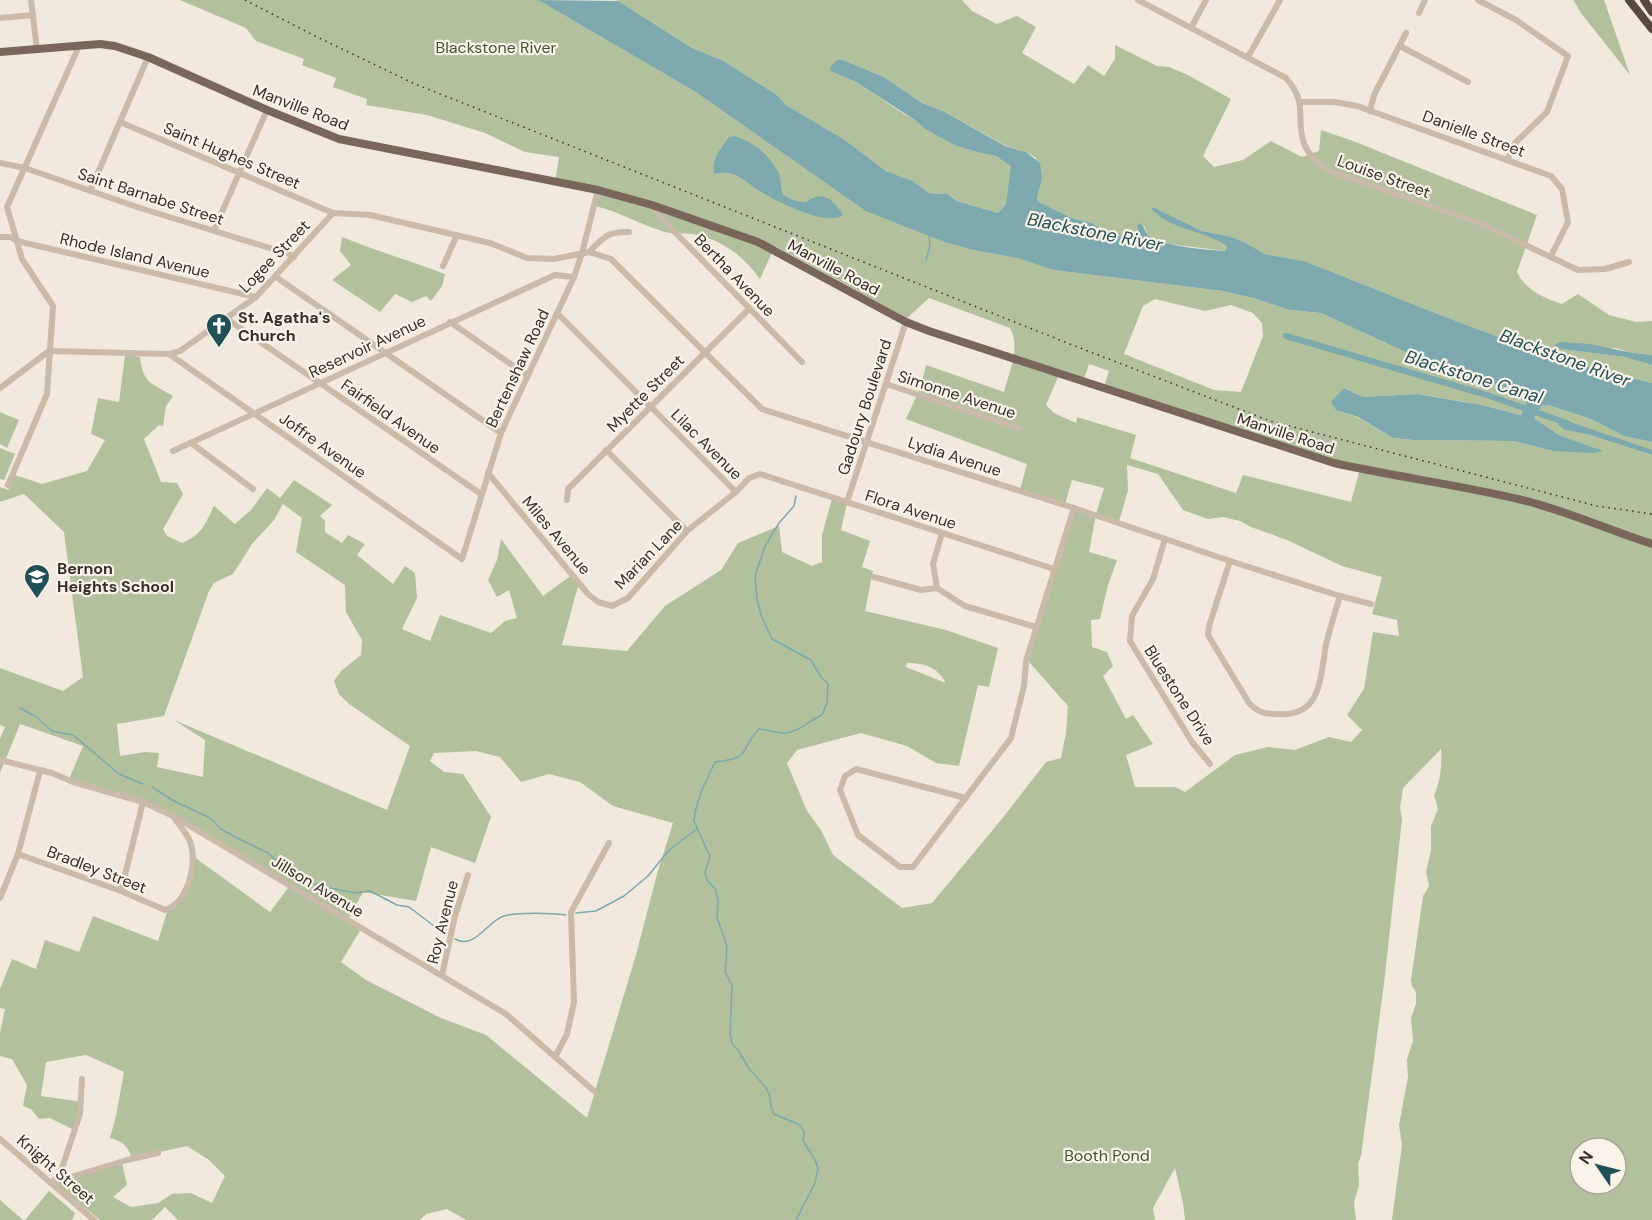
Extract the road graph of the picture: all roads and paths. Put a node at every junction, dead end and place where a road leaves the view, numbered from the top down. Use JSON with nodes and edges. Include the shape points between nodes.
{"nodes":[{"id":1,"x":31,"y":0,"type":"edge"},
{"id":2,"x":1138,"y":0,"type":"edge"},
{"id":3,"x":1206,"y":0,"type":"edge"},
{"id":4,"x":1280,"y":0,"type":"edge"},
{"id":5,"x":1425,"y":0,"type":"edge"},
{"id":6,"x":1478,"y":0,"type":"edge"},
{"id":7,"x":1629,"y":0,"type":"edge"},
{"id":8,"x":1644,"y":0,"type":"edge"},
{"id":9,"x":1652,"y":12,"type":"edge"},
{"id":10,"x":1419,"y":13,"type":"dead end"},
{"id":11,"x":33,"y":15,"type":"junction"},
{"id":12,"x":0,"y":18,"type":"edge"},
{"id":13,"x":1191,"y":28,"type":"junction"},
{"id":14,"x":1652,"y":29,"type":"edge"},
{"id":15,"x":1406,"y":33,"type":"dead end"},
{"id":16,"x":79,"y":46,"type":"junction"},
{"id":17,"x":1400,"y":46,"type":"junction"},
{"id":18,"x":37,"y":50,"type":"junction"},
{"id":19,"x":0,"y":52,"type":"edge"},
{"id":20,"x":148,"y":57,"type":"junction"},
{"id":21,"x":1248,"y":57,"type":"junction"},
{"id":22,"x":1468,"y":82,"type":"dead end"},
{"id":23,"x":1301,"y":102,"type":"junction"},
{"id":24,"x":267,"y":110,"type":"junction"},
{"id":25,"x":1370,"y":111,"type":"junction"},
{"id":26,"x":120,"y":122,"type":"junction"},
{"id":27,"x":1507,"y":160,"type":"junction"},
{"id":28,"x":0,"y":163,"type":"edge"},
{"id":29,"x":25,"y":168,"type":"junction"},
{"id":30,"x":240,"y":173,"type":"junction"},
{"id":31,"x":598,"y":190,"type":"junction"},
{"id":32,"x":90,"y":191,"type":"junction"},
{"id":33,"x":652,"y":205,"type":"junction"},
{"id":34,"x":333,"y":213,"type":"junction"},
{"id":35,"x":214,"y":230,"type":"junction"},
{"id":36,"x":629,"y":232,"type":"dead end"},
{"id":37,"x":457,"y":235,"type":"junction"},
{"id":38,"x":0,"y":237,"type":"edge"},
{"id":39,"x":17,"y":241,"type":"junction"},
{"id":40,"x":586,"y":252,"type":"junction"},
{"id":41,"x":1551,"y":256,"type":"junction"},
{"id":42,"x":294,"y":257,"type":"junction"},
{"id":43,"x":1629,"y":262,"type":"dead end"},
{"id":44,"x":443,"y":266,"type":"dead end"},
{"id":45,"x":276,"y":277,"type":"junction"},
{"id":46,"x":574,"y":277,"type":"junction"},
{"id":47,"x":256,"y":297,"type":"junction"},
{"id":48,"x":749,"y":309,"type":"junction"},
{"id":49,"x":557,"y":313,"type":"junction"},
{"id":50,"x":226,"y":319,"type":"junction"},
{"id":51,"x":450,"y":322,"type":"junction"},
{"id":52,"x":906,"y":322,"type":"junction"},
{"id":53,"x":49,"y":351,"type":"junction"},
{"id":54,"x":384,"y":353,"type":"junction"},
{"id":55,"x":705,"y":353,"type":"junction"},
{"id":56,"x":169,"y":354,"type":"junction"},
{"id":57,"x":802,"y":362,"type":"dead end"},
{"id":58,"x":528,"y":376,"type":"junction"},
{"id":59,"x":319,"y":383,"type":"junction"},
{"id":60,"x":886,"y":384,"type":"junction"},
{"id":61,"x":0,"y":388,"type":"edge"},
{"id":62,"x":651,"y":406,"type":"junction"},
{"id":63,"x":255,"y":413,"type":"junction"},
{"id":64,"x":1019,"y":428,"type":"dead end"},
{"id":65,"x":501,"y":433,"type":"junction"},
{"id":66,"x":191,"y":442,"type":"junction"},
{"id":67,"x":867,"y":442,"type":"junction"},
{"id":68,"x":606,"y":450,"type":"junction"},
{"id":69,"x":173,"y":451,"type":"dead end"},
{"id":70,"x":488,"y":473,"type":"junction"},
{"id":71,"x":760,"y":474,"type":"joint"},
{"id":72,"x":8,"y":485,"type":"dead end"},
{"id":73,"x":253,"y":489,"type":"dead end"},
{"id":74,"x":736,"y":492,"type":"junction"},
{"id":75,"x":481,"y":494,"type":"junction"},
{"id":76,"x":567,"y":500,"type":"dead end"},
{"id":77,"x":847,"y":502,"type":"junction"},
{"id":78,"x":1074,"y":508,"type":"junction"},
{"id":79,"x":687,"y":531,"type":"junction"},
{"id":80,"x":942,"y":533,"type":"junction"},
{"id":81,"x":1165,"y":539,"type":"junction"},
{"id":82,"x":1652,"y":544,"type":"edge"},
{"id":83,"x":462,"y":559,"type":"joint"},
{"id":84,"x":1230,"y":561,"type":"junction"},
{"id":85,"x":1054,"y":569,"type":"junction"},
{"id":86,"x":874,"y":577,"type":"dead end"},
{"id":87,"x":937,"y":588,"type":"junction"},
{"id":88,"x":1340,"y":596,"type":"junction"},
{"id":89,"x":1371,"y":604,"type":"dead end"},
{"id":90,"x":612,"y":606,"type":"joint"},
{"id":91,"x":1036,"y":627,"type":"junction"},
{"id":92,"x":0,"y":760,"type":"edge"},
{"id":93,"x":1209,"y":764,"type":"dead end"},
{"id":94,"x":40,"y":771,"type":"junction"},
{"id":95,"x":966,"y":798,"type":"junction"},
{"id":96,"x":143,"y":802,"type":"junction"},
{"id":97,"x":173,"y":816,"type":"junction"},
{"id":98,"x":609,"y":843,"type":"dead end"},
{"id":99,"x":18,"y":854,"type":"junction"},
{"id":100,"x":468,"y":875,"type":"dead end"},
{"id":101,"x":121,"y":891,"type":"junction"},
{"id":102,"x":0,"y":898,"type":"edge"},
{"id":103,"x":442,"y":975,"type":"junction"},
{"id":104,"x":555,"y":1057,"type":"junction"},
{"id":105,"x":82,"y":1079,"type":"dead end"},
{"id":106,"x":594,"y":1091,"type":"dead end"},
{"id":107,"x":0,"y":1139,"type":"edge"},
{"id":108,"x":158,"y":1153,"type":"dead end"},
{"id":109,"x":51,"y":1183,"type":"junction"},
{"id":110,"x":94,"y":1220,"type":"edge"}],
"edges":[{"from":1,"to":11,"type":"street"},
{"from":2,"to":13,"type":"street"},
{"from":3,"to":13,"type":"street"},
{"from":4,"to":21,"type":"street"},
{"from":5,"to":10,"type":"street"},
{"from":6,"to":27,"type":"street","via":[[1516,20],[1568,56],[1546,112],[1515,143]]},
{"from":7,"to":14,"type":"highway"},
{"from":8,"to":9,"type":"highway"},
{"from":11,"to":12,"type":"street"},
{"from":11,"to":18,"type":"street"},
{"from":13,"to":21,"type":"street"},
{"from":15,"to":17,"type":"street"},
{"from":16,"to":18,"type":"main road","name":"Manville Road"},
{"from":16,"to":20,"type":"main road","name":"Manville Road","via":[[115,46]]},
{"from":16,"to":29,"type":"street"},
{"from":17,"to":22,"type":"street"},
{"from":17,"to":25,"type":"street","via":[[1374,95]]},
{"from":18,"to":19,"type":"main road","name":"Manville Road"},
{"from":20,"to":24,"type":"main road","name":"Manville Road"},
{"from":20,"to":26,"type":"street"},
{"from":21,"to":23,"type":"street","via":[[1286,78]]},
{"from":23,"to":25,"type":"street","name":"Danielle Street","via":[[1346,103]]},
{"from":23,"to":41,"type":"street","name":"Louise Street","via":[[1303,141],[1314,159],[1327,170],[1479,223]]},
{"from":24,"to":30,"type":"street"},
{"from":24,"to":31,"type":"main road","name":"Manville Road","via":[[339,139]]},
{"from":25,"to":27,"type":"street","name":"Danielle Street"},
{"from":26,"to":30,"type":"street","name":"Saint Hughes Street"},
{"from":26,"to":32,"type":"street"},
{"from":27,"to":41,"type":"street","name":"Danielle Street","via":[[1551,176],[1562,189],[1568,222]]},
{"from":28,"to":29,"type":"street","name":"Saint Barnabe Street"},
{"from":29,"to":32,"type":"street","name":"Saint Barnabe Street"},
{"from":29,"to":39,"type":"street","via":[[8,207]]},
{"from":30,"to":34,"type":"street","name":"Saint Hughes Street"},
{"from":30,"to":35,"type":"street"},
{"from":31,"to":33,"type":"main road","name":"Manville Road"},
{"from":31,"to":40,"type":"street","name":"Bertenshaw Road"},
{"from":32,"to":35,"type":"street","name":"Saint Barnabe Street"},
{"from":33,"to":48,"type":"street","name":"Bertha Avenue"},
{"from":33,"to":52,"type":"main road","name":"Manville Road","via":[[758,242]]},
{"from":34,"to":37,"type":"street","name":"Logee Street","via":[[370,215]]},
{"from":34,"to":42,"type":"street","name":"Logee Street"},
{"from":35,"to":42,"type":"street","name":"Saint Barnabe Street"},
{"from":36,"to":40,"type":"street","name":"Logee Street","via":[[614,231]]},
{"from":37,"to":40,"type":"street","name":"Logee Street","via":[[527,258],[554,259]]},
{"from":37,"to":44,"type":"street"},
{"from":38,"to":39,"type":"street","name":"Rhode Island Avenue"},
{"from":39,"to":47,"type":"street","name":"Rhode Island Avenue"},
{"from":39,"to":53,"type":"street","via":[[22,259],[53,306]]},
{"from":40,"to":46,"type":"street","name":"Bertenshaw Road"},
{"from":40,"to":55,"type":"street","name":"Lydia Avenue","via":[[611,259]]},
{"from":41,"to":43,"type":"street","name":"Louise Street","via":[[1585,271]]},
{"from":42,"to":45,"type":"street","name":"Logee Street"},
{"from":45,"to":47,"type":"street","name":"Logee Street"},
{"from":45,"to":54,"type":"street"},
{"from":46,"to":49,"type":"street","name":"Bertenshaw Road"},
{"from":46,"to":51,"type":"street","name":"Reservoir Avenue","via":[[555,274]]},
{"from":47,"to":50,"type":"street","name":"Logee Street"},
{"from":48,"to":55,"type":"street","name":"Myette Street"},
{"from":48,"to":57,"type":"street","name":"Bertha Avenue"},
{"from":49,"to":58,"type":"street","name":"Bertenshaw Road"},
{"from":49,"to":62,"type":"street","name":"Lilac Avenue"},
{"from":50,"to":56,"type":"street","name":"Logee Street","via":[[180,351]]},
{"from":50,"to":59,"type":"street","name":"Fairfield Avenue"},
{"from":51,"to":54,"type":"street","name":"Reservoir Avenue"},
{"from":51,"to":58,"type":"street"},
{"from":52,"to":60,"type":"street","name":"Gadoury Boulevard"},
{"from":52,"to":82,"type":"main road","name":"Manville Road","via":[[1335,463],[1523,500]]},
{"from":53,"to":56,"type":"street","name":"Logee Street"},
{"from":53,"to":61,"type":"street"},
{"from":53,"to":72,"type":"street","via":[[47,394]]},
{"from":54,"to":59,"type":"street","name":"Reservoir Avenue"},
{"from":54,"to":65,"type":"street"},
{"from":55,"to":62,"type":"street","name":"Myette Street"},
{"from":55,"to":67,"type":"street","name":"Lydia Avenue","via":[[762,409]]},
{"from":56,"to":63,"type":"street","name":"Joffre Avenue"},
{"from":58,"to":65,"type":"street","name":"Bertenshaw Road"},
{"from":59,"to":63,"type":"street","name":"Reservoir Avenue"},
{"from":59,"to":75,"type":"street","name":"Fairfield Avenue"},
{"from":60,"to":64,"type":"street","name":"Simonne Avenue"},
{"from":60,"to":67,"type":"street","name":"Gadoury Boulevard"},
{"from":62,"to":68,"type":"street","name":"Myette Street"},
{"from":62,"to":74,"type":"street","name":"Lilac Avenue"},
{"from":63,"to":66,"type":"street","name":"Reservoir Avenue"},
{"from":63,"to":83,"type":"street","name":"Joffre Avenue"},
{"from":65,"to":70,"type":"street","name":"Bertenshaw Road"},
{"from":66,"to":69,"type":"street","name":"Reservoir Avenue"},
{"from":66,"to":73,"type":"street"},
{"from":67,"to":77,"type":"street","name":"Gadoury Boulevard"},
{"from":67,"to":78,"type":"street","name":"Lydia Avenue"},
{"from":68,"to":76,"type":"street","name":"Myette Street","via":[[568,489]]},
{"from":68,"to":79,"type":"street"},
{"from":70,"to":75,"type":"street","name":"Bertenshaw Road"},
{"from":70,"to":90,"type":"street","name":"Miles Avenue","via":[[588,594]]},
{"from":71,"to":74,"type":"street","name":"Marian Lane","via":[[749,478]]},
{"from":71,"to":77,"type":"street","name":"Flora Avenue"},
{"from":74,"to":79,"type":"street","name":"Marian Lane"},
{"from":75,"to":83,"type":"street","name":"Bertenshaw Road"},
{"from":77,"to":80,"type":"street","name":"Flora Avenue"},
{"from":78,"to":81,"type":"street","name":"Lydia Avenue"},
{"from":78,"to":85,"type":"street"},
{"from":79,"to":90,"type":"street","name":"Marian Lane","via":[[628,598]]},
{"from":80,"to":85,"type":"street","name":"Flora Avenue"},
{"from":80,"to":87,"type":"street","via":[[933,564]]},
{"from":81,"to":84,"type":"street","name":"Lydia Avenue"},
{"from":81,"to":93,"type":"street","name":"Bluestone Drive","via":[[1153,579],[1132,616],[1130,641]]},
{"from":84,"to":88,"type":"street","name":"Lydia Avenue"},
{"from":84,"to":88,"type":"street","via":[[1208,635],[1249,703],[1261,712],[1297,713],[1314,699]]},
{"from":85,"to":91,"type":"street"},
{"from":86,"to":87,"type":"street","via":[[921,590]]},
{"from":87,"to":91,"type":"street","via":[[965,606]]},
{"from":88,"to":89,"type":"street","name":"Lydia Avenue"},
{"from":91,"to":95,"type":"street","via":[[1011,738]]},
{"from":92,"to":94,"type":"street","name":"Jillson Avenue"},
{"from":94,"to":96,"type":"street","name":"Jillson Avenue"},
{"from":94,"to":99,"type":"street"},
{"from":95,"to":95,"type":"street","via":[[856,769],[844,776],[840,790],[858,835],[900,867],[914,867]]},
{"from":96,"to":97,"type":"street","name":"Jillson Avenue"},
{"from":96,"to":101,"type":"street"},
{"from":97,"to":101,"type":"street","name":"Bradley Street","via":[[189,840],[193,860],[179,900],[165,910]]},
{"from":97,"to":103,"type":"street","name":"Jillson Avenue"},
{"from":98,"to":104,"type":"street","via":[[571,912],[574,1002],[567,1034]]},
{"from":99,"to":101,"type":"street","name":"Bradley Street"},
{"from":99,"to":102,"type":"street"},
{"from":100,"to":103,"type":"street","name":"Roy Avenue"},
{"from":103,"to":104,"type":"street","name":"Jillson Avenue","via":[[506,1014]]},
{"from":104,"to":106,"type":"street","name":"Jillson Avenue"},
{"from":105,"to":109,"type":"street","via":[[80,1114],[60,1174]]},
{"from":107,"to":109,"type":"street","name":"Knight Street"},
{"from":108,"to":109,"type":"street"},
{"from":109,"to":110,"type":"street","name":"Knight Street"}]}
